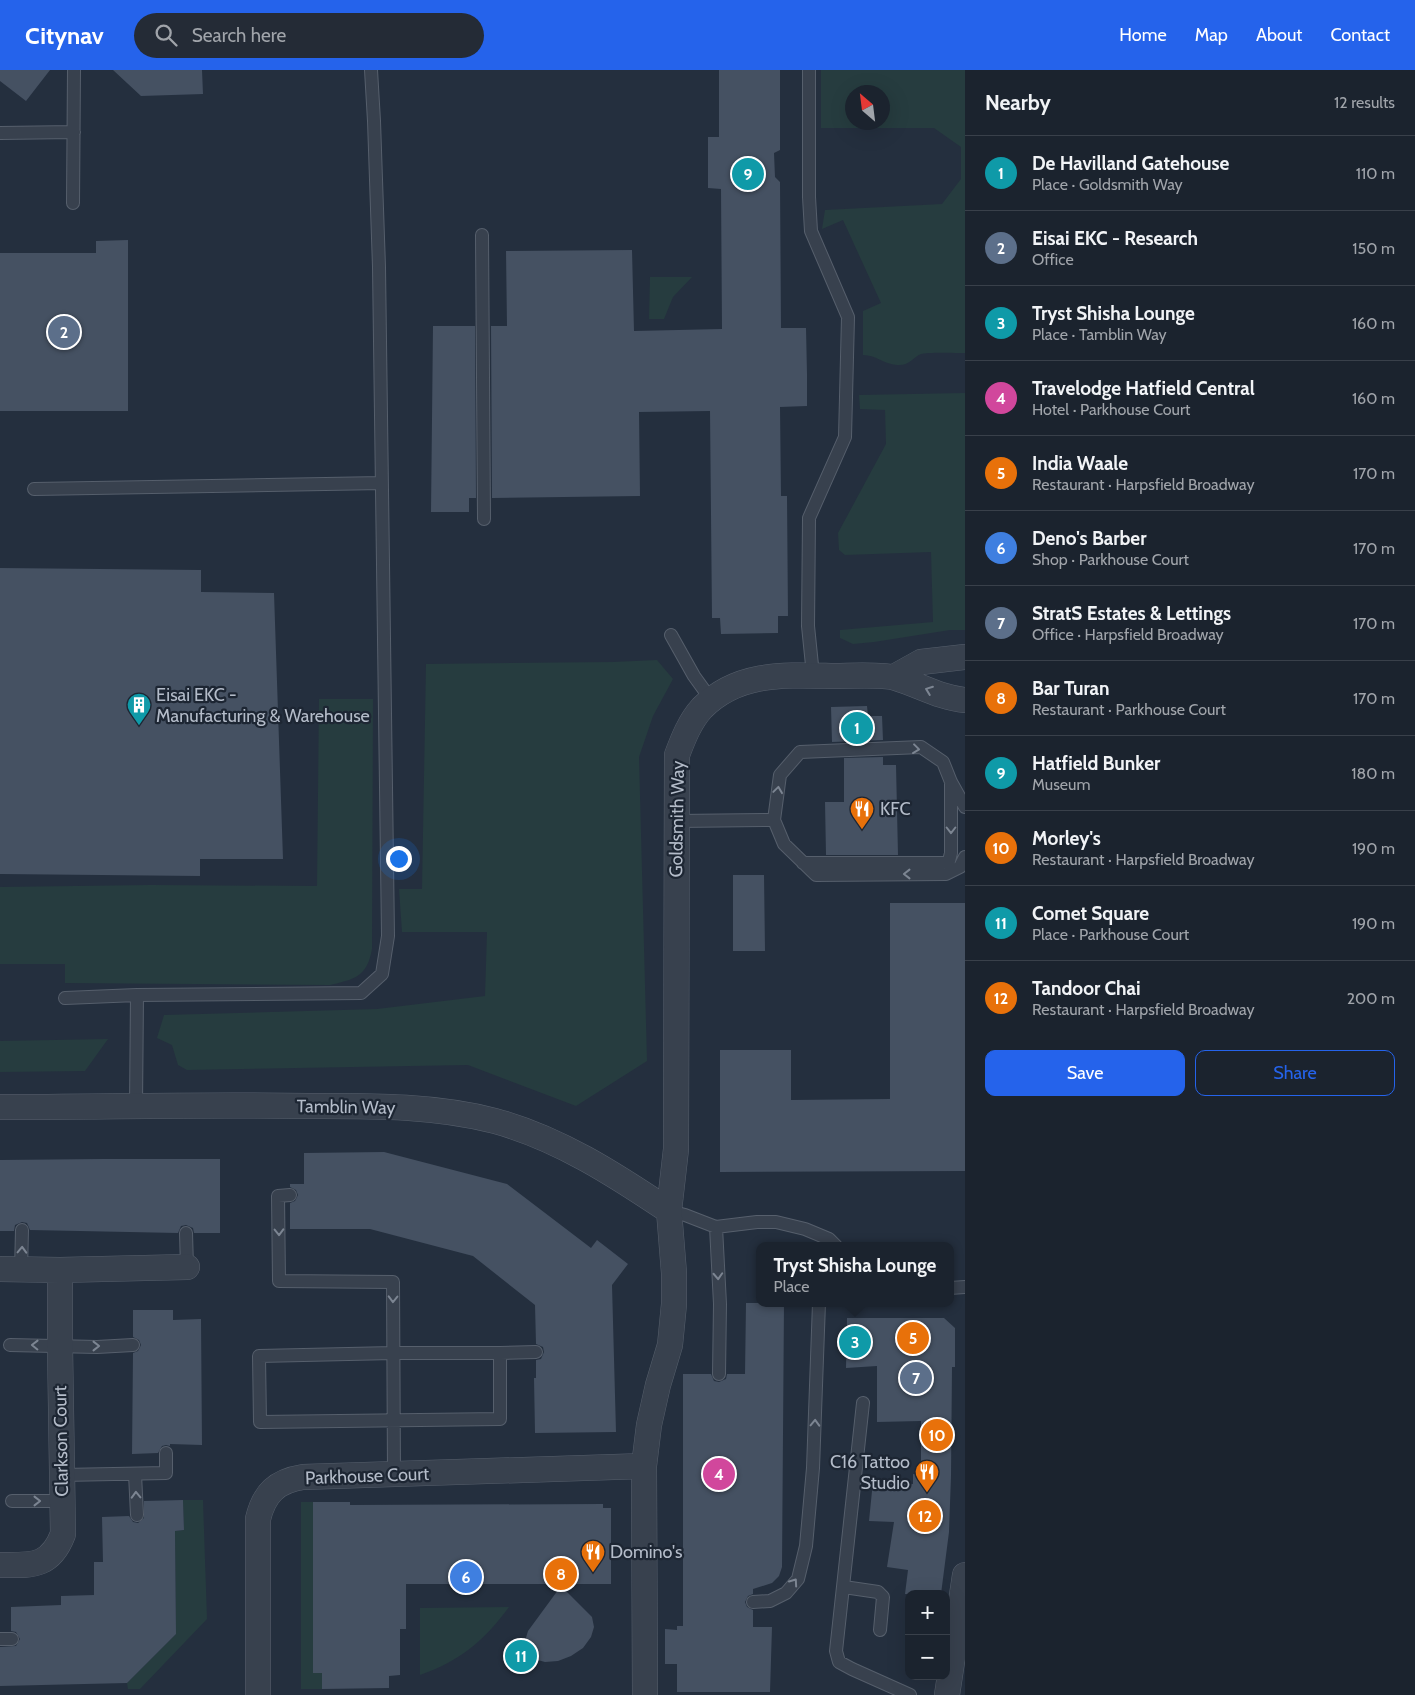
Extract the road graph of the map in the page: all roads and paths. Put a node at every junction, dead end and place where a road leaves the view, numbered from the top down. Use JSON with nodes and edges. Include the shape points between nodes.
{"nodes":[{"id":1,"x":74,"y":70,"type":"edge"},
{"id":2,"x":371,"y":70,"type":"edge"},
{"id":3,"x":809,"y":70,"type":"edge"},
{"id":4,"x":74,"y":132,"type":"junction"},
{"id":5,"x":0,"y":134,"type":"edge"},
{"id":6,"x":73,"y":203,"type":"dead end"},
{"id":7,"x":482,"y":235,"type":"dead end"},
{"id":8,"x":382,"y":483,"type":"junction"},
{"id":9,"x":34,"y":489,"type":"dead end"},
{"id":10,"x":484,"y":519,"type":"dead end"},
{"id":11,"x":671,"y":635,"type":"dead end"},
{"id":12,"x":965,"y":657,"type":"edge"},
{"id":13,"x":813,"y":676,"type":"junction"},
{"id":14,"x":894,"y":677,"type":"junction"},
{"id":15,"x":965,"y":700,"type":"edge"},
{"id":16,"x":712,"y":701,"type":"junction"},
{"id":17,"x":951,"y":782,"type":"junction"},
{"id":18,"x":965,"y":808,"type":"edge"},
{"id":19,"x":774,"y":820,"type":"junction"},
{"id":20,"x":677,"y":821,"type":"junction"},
{"id":21,"x":965,"y":857,"type":"edge"},
{"id":22,"x":803,"y":863,"type":"junction"},
{"id":23,"x":137,"y":995,"type":"junction"},
{"id":24,"x":65,"y":998,"type":"dead end"},
{"id":25,"x":0,"y":1107,"type":"edge"},
{"id":26,"x":136,"y":1107,"type":"junction"},
{"id":27,"x":290,"y":1195,"type":"dead end"},
{"id":28,"x":669,"y":1211,"type":"junction"},
{"id":29,"x":716,"y":1227,"type":"junction"},
{"id":30,"x":22,"y":1230,"type":"dead end"},
{"id":31,"x":186,"y":1233,"type":"dead end"},
{"id":32,"x":828,"y":1242,"type":"edge"},
{"id":33,"x":187,"y":1267,"type":"joint"},
{"id":34,"x":10,"y":1270,"type":"edge"},
{"id":35,"x":60,"y":1270,"type":"junction"},
{"id":36,"x":822,"y":1307,"type":"edge"},
{"id":37,"x":10,"y":1345,"type":"dead end"},
{"id":38,"x":60,"y":1346,"type":"junction"},
{"id":39,"x":133,"y":1346,"type":"dead end"},
{"id":40,"x":536,"y":1352,"type":"dead end"},
{"id":41,"x":393,"y":1353,"type":"junction"},
{"id":42,"x":500,"y":1353,"type":"junction"},
{"id":43,"x":719,"y":1374,"type":"dead end"},
{"id":44,"x":863,"y":1403,"type":"dead end"},
{"id":45,"x":394,"y":1421,"type":"junction"},
{"id":46,"x":166,"y":1453,"type":"dead end"},
{"id":47,"x":644,"y":1466,"type":"junction"},
{"id":48,"x":135,"y":1474,"type":"junction"},
{"id":49,"x":62,"y":1475,"type":"junction"},
{"id":50,"x":394,"y":1475,"type":"junction"},
{"id":51,"x":12,"y":1501,"type":"dead end"},
{"id":52,"x":62,"y":1501,"type":"junction"},
{"id":53,"x":137,"y":1515,"type":"dead end"},
{"id":54,"x":0,"y":1565,"type":"edge"},
{"id":55,"x":965,"y":1575,"type":"edge"},
{"id":56,"x":844,"y":1587,"type":"junction"},
{"id":57,"x":753,"y":1602,"type":"dead end"},
{"id":58,"x":880,"y":1630,"type":"dead end"},
{"id":59,"x":258,"y":1695,"type":"edge"},
{"id":60,"x":645,"y":1695,"type":"edge"},
{"id":61,"x":910,"y":1695,"type":"edge"},
{"id":62,"x":947,"y":1695,"type":"edge"}],
"edges":[{"from":1,"to":4,"type":"lane"},
{"from":2,"to":8,"type":"lane","via":[[379,267]]},
{"from":3,"to":13,"type":"lane","via":[[811,231],[848,317],[845,437],[809,518],[808,626]]},
{"from":4,"to":5,"type":"lane"},
{"from":4,"to":6,"type":"lane"},
{"from":7,"to":10,"type":"lane"},
{"from":8,"to":9,"type":"lane"},
{"from":8,"to":23,"type":"lane","via":[[388,936],[382,974],[361,993]]},
{"from":11,"to":16,"type":"lane"},
{"from":12,"to":14,"type":"street","name":"Goldsmith Way","via":[[921,662]]},
{"from":13,"to":14,"type":"street","name":"Goldsmith Way"},
{"from":13,"to":16,"type":"street","name":"Goldsmith Way","via":[[756,679],[727,688]]},
{"from":15,"to":14,"type":"street","name":"Goldsmith Way","one_way":true,"via":[[953,700]]},
{"from":16,"to":20,"type":"street","name":"Goldsmith Way","via":[[701,709],[677,755]]},
{"from":17,"to":18,"type":"lane"},
{"from":19,"to":17,"type":"lane","one_way":true,"via":[[780,775],[800,752],[921,747],[943,762]]},
{"from":17,"to":22,"type":"lane","one_way":true,"via":[[949,860],[940,863]]},
{"from":19,"to":20,"type":"lane"},
{"from":19,"to":22,"type":"lane","via":[[784,844]]},
{"from":20,"to":28,"type":"street","name":"Goldsmith Way","via":[[676,1137]]},
{"from":21,"to":22,"type":"lane","one_way":true,"via":[[960,867],[946,874],[816,875]]},
{"from":23,"to":24,"type":"lane"},
{"from":23,"to":26,"type":"lane"},
{"from":25,"to":26,"type":"street","name":"Tamblin Way"},
{"from":26,"to":28,"type":"street","name":"Tamblin Way","via":[[207,1104],[434,1109],[495,1121],[542,1137],[609,1171]]},
{"from":27,"to":41,"type":"lane","one_way":true,"via":[[278,1196],[279,1281],[393,1282]]},
{"from":28,"to":29,"type":"lane"},
{"from":28,"to":47,"type":"street","name":"Goldsmith Way","via":[[674,1273],[670,1345],[653,1409]]},
{"from":29,"to":32,"type":"lane","via":[[776,1222],[805,1229]]},
{"from":29,"to":43,"type":"lane","one_way":true},
{"from":34,"to":30,"type":"lane","one_way":true},
{"from":31,"to":33,"type":"lane"},
{"from":33,"to":35,"type":"street"},
{"from":34,"to":35,"type":"street"},
{"from":35,"to":38,"type":"street","name":"Clarkson Court"},
{"from":57,"to":36,"type":"lane","one_way":true,"via":[[770,1601],[786,1593],[798,1580],[806,1546]]},
{"from":38,"to":37,"type":"lane","one_way":true},
{"from":38,"to":39,"type":"lane","one_way":true},
{"from":38,"to":49,"type":"street","name":"Clarkson Court"},
{"from":40,"to":42,"type":"lane"},
{"from":41,"to":42,"type":"lane"},
{"from":41,"to":45,"type":"lane"},
{"from":41,"to":45,"type":"lane","via":[[259,1356],[260,1422]]},
{"from":42,"to":45,"type":"lane","via":[[500,1419]]},
{"from":44,"to":56,"type":"lane"},
{"from":45,"to":50,"type":"lane"},
{"from":46,"to":48,"type":"lane","via":[[166,1473]]},
{"from":47,"to":50,"type":"street","name":"Parkhouse Court"},
{"from":47,"to":60,"type":"street","name":"Goldsmith Way"},
{"from":48,"to":49,"type":"lane"},
{"from":53,"to":48,"type":"lane","one_way":true},
{"from":49,"to":52,"type":"street","name":"Clarkson Court"},
{"from":50,"to":59,"type":"street","name":"Parkhouse Court","via":[[291,1479],[280,1484],[264,1500],[258,1519]]},
{"from":51,"to":52,"type":"lane","one_way":true},
{"from":52,"to":54,"type":"street","name":"Clarkson Court","via":[[63,1534],[58,1548],[46,1559],[32,1565]]},
{"from":55,"to":62,"type":"street"},
{"from":56,"to":58,"type":"lane","via":[[878,1592],[883,1597]]},
{"from":56,"to":61,"type":"lane","via":[[836,1651],[839,1662]]}]}
